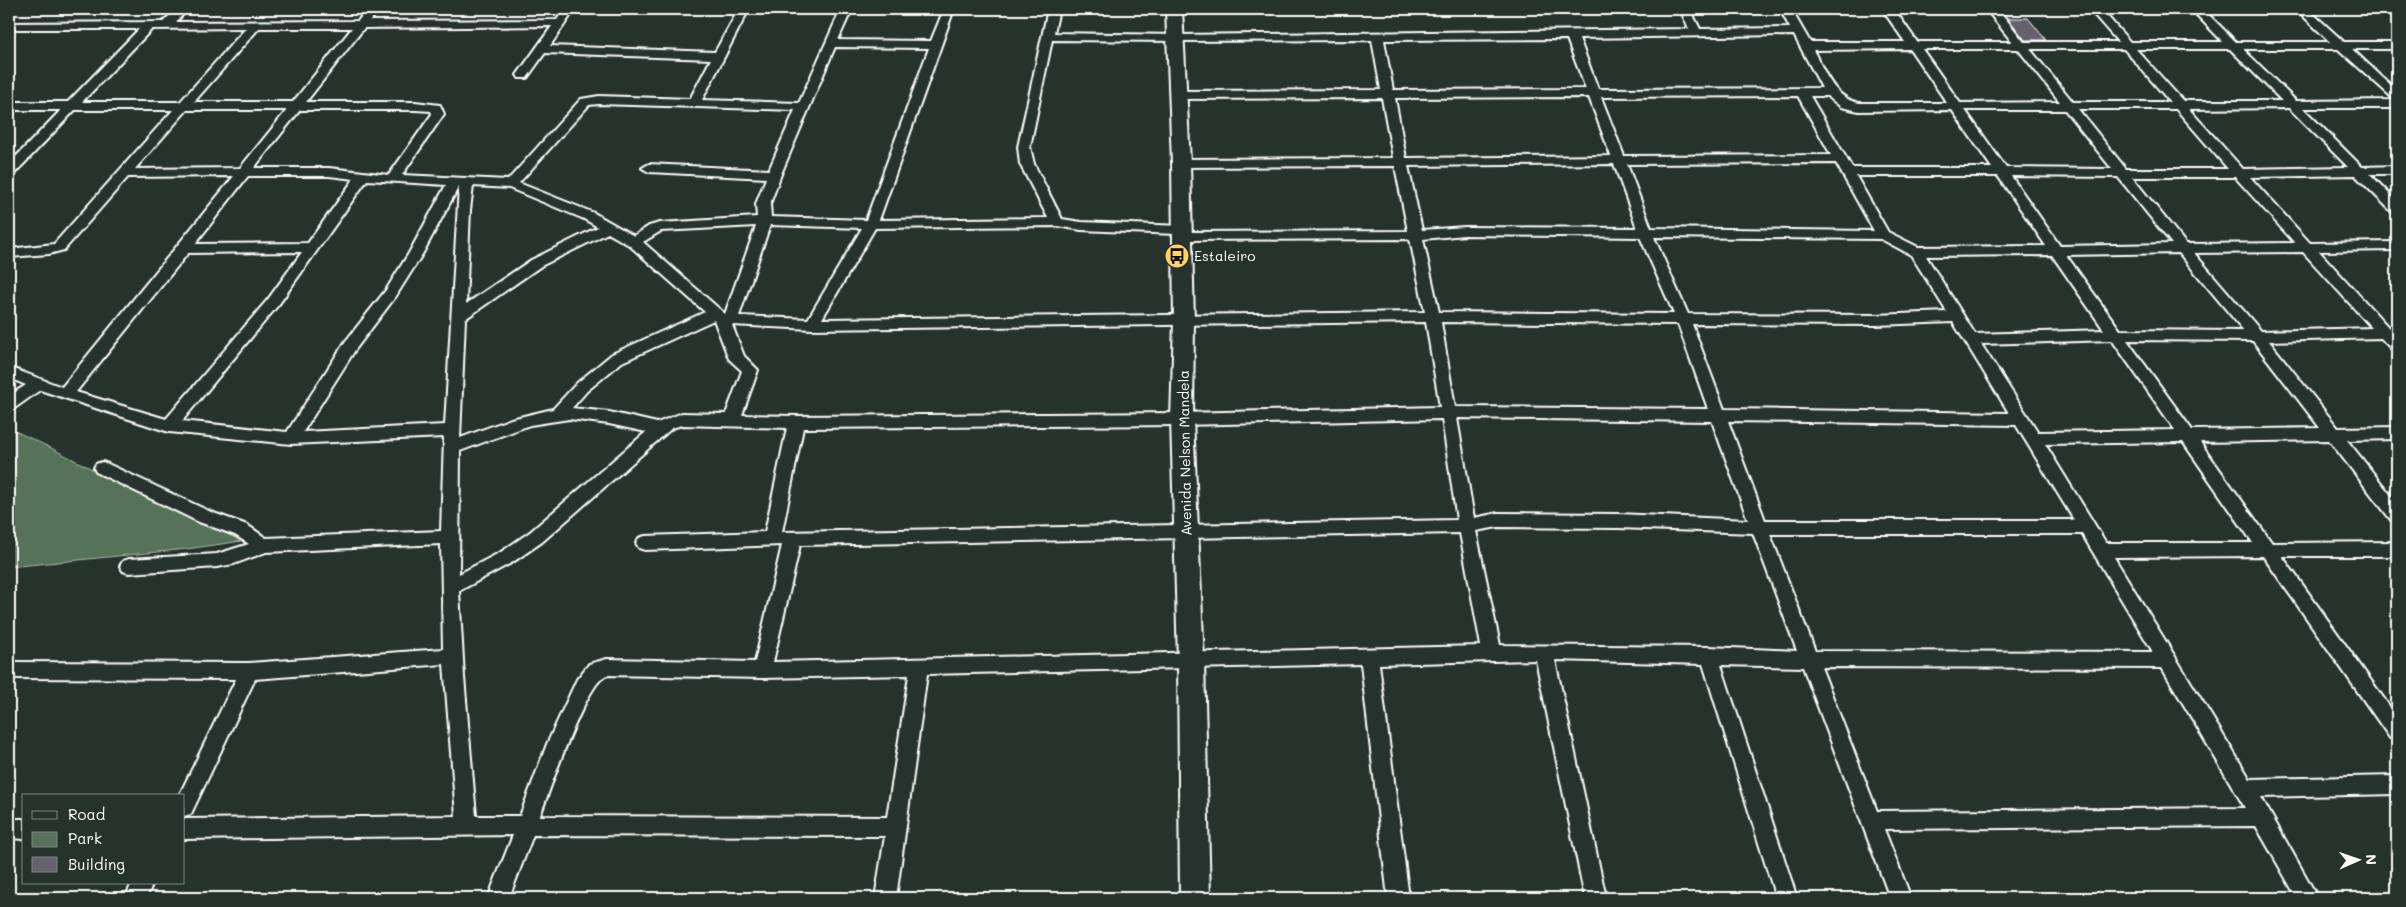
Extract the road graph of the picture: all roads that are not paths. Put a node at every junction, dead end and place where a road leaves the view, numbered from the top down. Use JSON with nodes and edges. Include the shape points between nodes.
{"nodes":[{"id":1,"x":182,"y":9,"type":"edge"},
{"id":2,"x":373,"y":9,"type":"edge"},
{"id":3,"x":570,"y":9,"type":"edge"},
{"id":4,"x":744,"y":9,"type":"edge"},
{"id":5,"x":846,"y":9,"type":"edge"},
{"id":6,"x":949,"y":9,"type":"edge"},
{"id":7,"x":1053,"y":9,"type":"edge"},
{"id":8,"x":1174,"y":9,"type":"edge"},
{"id":9,"x":1685,"y":9,"type":"edge"},
{"id":10,"x":1786,"y":9,"type":"edge"},
{"id":11,"x":1888,"y":9,"type":"edge"},
{"id":12,"x":1992,"y":9,"type":"edge"},
{"id":13,"x":2095,"y":9,"type":"edge"},
{"id":14,"x":2197,"y":9,"type":"edge"},
{"id":15,"x":2302,"y":9,"type":"edge"},
{"id":16,"x":559,"y":23,"type":"junction"},
{"id":17,"x":256,"y":24,"type":"junction"},
{"id":18,"x":360,"y":24,"type":"junction"},
{"id":19,"x":166,"y":25,"type":"junction"},
{"id":20,"x":9,"y":26,"type":"edge"},
{"id":21,"x":149,"y":26,"type":"junction"},
{"id":22,"x":1798,"y":31,"type":"junction"},
{"id":23,"x":1696,"y":32,"type":"junction"},
{"id":24,"x":1572,"y":35,"type":"junction"},
{"id":25,"x":1046,"y":36,"type":"junction"},
{"id":26,"x":1377,"y":36,"type":"junction"},
{"id":27,"x":1177,"y":38,"type":"junction"},
{"id":28,"x":830,"y":42,"type":"junction"},
{"id":29,"x":2127,"y":44,"type":"junction"},
{"id":30,"x":937,"y":45,"type":"junction"},
{"id":31,"x":2022,"y":45,"type":"junction"},
{"id":32,"x":2340,"y":45,"type":"junction"},
{"id":33,"x":2397,"y":45,"type":"edge"},
{"id":34,"x":1805,"y":46,"type":"junction"},
{"id":35,"x":1913,"y":46,"type":"junction"},
{"id":36,"x":2235,"y":46,"type":"junction"},
{"id":37,"x":540,"y":49,"type":"junction"},
{"id":38,"x":720,"y":56,"type":"junction"},
{"id":39,"x":523,"y":75,"type":"dead end"},
{"id":40,"x":1593,"y":92,"type":"junction"},
{"id":41,"x":1802,"y":92,"type":"junction"},
{"id":42,"x":1830,"y":92,"type":"junction"},
{"id":43,"x":1388,"y":94,"type":"junction"},
{"id":44,"x":1179,"y":95,"type":"junction"},
{"id":45,"x":2397,"y":97,"type":"edge"},
{"id":46,"x":694,"y":103,"type":"junction"},
{"id":47,"x":2292,"y":104,"type":"junction"},
{"id":48,"x":2397,"y":104,"type":"edge"},
{"id":49,"x":71,"y":105,"type":"junction"},
{"id":50,"x":183,"y":105,"type":"junction"},
{"id":51,"x":2179,"y":105,"type":"junction"},
{"id":52,"x":9,"y":106,"type":"edge"},
{"id":53,"x":1956,"y":106,"type":"junction"},
{"id":54,"x":2070,"y":106,"type":"junction"},
{"id":55,"x":295,"y":107,"type":"junction"},
{"id":56,"x":803,"y":107,"type":"junction"},
{"id":57,"x":1838,"y":158,"type":"junction"},
{"id":58,"x":1619,"y":159,"type":"junction"},
{"id":59,"x":1400,"y":160,"type":"junction"},
{"id":60,"x":1181,"y":163,"type":"junction"},
{"id":61,"x":649,"y":168,"type":"dead end"},
{"id":62,"x":2397,"y":170,"type":"edge"},
{"id":63,"x":9,"y":171,"type":"edge"},
{"id":64,"x":2359,"y":171,"type":"junction"},
{"id":65,"x":1846,"y":172,"type":"junction"},
{"id":66,"x":2122,"y":172,"type":"junction"},
{"id":67,"x":124,"y":173,"type":"junction"},
{"id":68,"x":243,"y":173,"type":"junction"},
{"id":69,"x":2239,"y":173,"type":"junction"},
{"id":70,"x":774,"y":174,"type":"junction"},
{"id":71,"x":2003,"y":174,"type":"junction"},
{"id":72,"x":363,"y":176,"type":"junction"},
{"id":73,"x":393,"y":179,"type":"junction"},
{"id":74,"x":461,"y":182,"type":"junction"},
{"id":75,"x":511,"y":184,"type":"junction"},
{"id":76,"x":2397,"y":209,"type":"edge"},
{"id":77,"x":764,"y":221,"type":"junction"},
{"id":78,"x":1057,"y":222,"type":"junction"},
{"id":79,"x":871,"y":224,"type":"junction"},
{"id":80,"x":610,"y":226,"type":"junction"},
{"id":81,"x":1182,"y":233,"type":"junction"},
{"id":82,"x":1646,"y":234,"type":"junction"},
{"id":83,"x":1416,"y":235,"type":"junction"},
{"id":84,"x":1883,"y":236,"type":"junction"},
{"id":85,"x":634,"y":242,"type":"junction"},
{"id":86,"x":2397,"y":246,"type":"edge"},
{"id":87,"x":313,"y":247,"type":"junction"},
{"id":88,"x":2306,"y":247,"type":"junction"},
{"id":89,"x":2182,"y":248,"type":"junction"},
{"id":90,"x":184,"y":249,"type":"junction"},
{"id":91,"x":2057,"y":250,"type":"junction"},
{"id":92,"x":1916,"y":252,"type":"junction"},
{"id":93,"x":9,"y":253,"type":"edge"},
{"id":94,"x":458,"y":317,"type":"junction"},
{"id":95,"x":1432,"y":317,"type":"junction"},
{"id":96,"x":1956,"y":317,"type":"junction"},
{"id":97,"x":723,"y":318,"type":"junction"},
{"id":98,"x":1683,"y":318,"type":"junction"},
{"id":99,"x":1184,"y":321,"type":"junction"},
{"id":100,"x":812,"y":324,"type":"junction"},
{"id":101,"x":2391,"y":333,"type":"edge"},
{"id":102,"x":2116,"y":335,"type":"junction"},
{"id":103,"x":2257,"y":336,"type":"junction"},
{"id":104,"x":1969,"y":339,"type":"junction"},
{"id":105,"x":2397,"y":346,"type":"edge"},
{"id":106,"x":9,"y":372,"type":"edge"},
{"id":107,"x":39,"y":383,"type":"junction"},
{"id":108,"x":65,"y":394,"type":"junction"},
{"id":109,"x":9,"y":404,"type":"edge"},
{"id":110,"x":1448,"y":413,"type":"junction"},
{"id":111,"x":558,"y":414,"type":"junction"},
{"id":112,"x":1719,"y":416,"type":"junction"},
{"id":113,"x":1182,"y":419,"type":"junction"},
{"id":114,"x":2021,"y":419,"type":"junction"},
{"id":115,"x":732,"y":421,"type":"junction"},
{"id":116,"x":796,"y":422,"type":"junction"},
{"id":117,"x":169,"y":426,"type":"junction"},
{"id":118,"x":660,"y":430,"type":"junction"},
{"id":119,"x":2397,"y":433,"type":"edge"},
{"id":120,"x":2332,"y":434,"type":"junction"},
{"id":121,"x":2188,"y":435,"type":"junction"},
{"id":122,"x":291,"y":438,"type":"junction"},
{"id":123,"x":2033,"y":438,"type":"junction"},
{"id":124,"x":452,"y":440,"type":"junction"},
{"id":125,"x":102,"y":468,"type":"dead end"},
{"id":126,"x":2397,"y":515,"type":"edge"},
{"id":127,"x":1467,"y":526,"type":"junction"},
{"id":128,"x":1759,"y":527,"type":"junction"},
{"id":129,"x":2088,"y":527,"type":"junction"},
{"id":130,"x":1187,"y":533,"type":"junction"},
{"id":131,"x":450,"y":537,"type":"junction"},
{"id":132,"x":793,"y":537,"type":"junction"},
{"id":133,"x":772,"y":538,"type":"junction"},
{"id":134,"x":645,"y":543,"type":"dead end"},
{"id":135,"x":263,"y":545,"type":"junction"},
{"id":136,"x":2397,"y":549,"type":"edge"},
{"id":137,"x":2102,"y":550,"type":"junction"},
{"id":138,"x":2270,"y":550,"type":"junction"},
{"id":139,"x":129,"y":566,"type":"dead end"},
{"id":140,"x":450,"y":587,"type":"junction"},
{"id":141,"x":1544,"y":652,"type":"junction"},
{"id":142,"x":1492,"y":653,"type":"junction"},
{"id":143,"x":1369,"y":655,"type":"junction"},
{"id":144,"x":453,"y":656,"type":"junction"},
{"id":145,"x":1710,"y":656,"type":"junction"},
{"id":146,"x":1809,"y":659,"type":"junction"},
{"id":147,"x":2168,"y":660,"type":"junction"},
{"id":148,"x":1191,"y":661,"type":"junction"},
{"id":149,"x":919,"y":667,"type":"junction"},
{"id":150,"x":9,"y":670,"type":"edge"},
{"id":151,"x":762,"y":670,"type":"junction"},
{"id":152,"x":249,"y":671,"type":"junction"},
{"id":153,"x":2397,"y":732,"type":"edge"},
{"id":154,"x":2397,"y":785,"type":"edge"},
{"id":155,"x":2244,"y":788,"type":"junction"},
{"id":156,"x":185,"y":805,"type":"edge"},
{"id":157,"x":2262,"y":817,"type":"junction"},
{"id":158,"x":1871,"y":820,"type":"junction"},
{"id":159,"x":467,"y":825,"type":"junction"},
{"id":160,"x":526,"y":826,"type":"junction"},
{"id":161,"x":896,"y":827,"type":"junction"},
{"id":162,"x":185,"y":828,"type":"edge"},
{"id":163,"x":22,"y":829,"type":"edge"},
{"id":164,"x":9,"y":830,"type":"edge"},
{"id":165,"x":142,"y":884,"type":"edge"},
{"id":166,"x":135,"y":898,"type":"edge"},
{"id":167,"x":499,"y":898,"type":"edge"},
{"id":168,"x":886,"y":898,"type":"edge"},
{"id":169,"x":1195,"y":898,"type":"edge"},
{"id":170,"x":1399,"y":898,"type":"edge"},
{"id":171,"x":1595,"y":898,"type":"edge"},
{"id":172,"x":1786,"y":898,"type":"edge"},
{"id":173,"x":1900,"y":898,"type":"edge"},
{"id":174,"x":2308,"y":898,"type":"edge"}],
"edges":[{"from":1,"to":19,"type":"street"},
{"from":2,"to":18,"type":"street"},
{"from":3,"to":16,"type":"street"},
{"from":4,"to":38,"type":"street"},
{"from":5,"to":28,"type":"street"},
{"from":6,"to":30,"type":"street"},
{"from":7,"to":25,"type":"street"},
{"from":8,"to":27,"type":"street","name":"Avenida Nelson Mandela"},
{"from":9,"to":23,"type":"street"},
{"from":10,"to":22,"type":"street"},
{"from":11,"to":35,"type":"street"},
{"from":12,"to":31,"type":"street"},
{"from":13,"to":29,"type":"street"},
{"from":14,"to":36,"type":"street"},
{"from":15,"to":32,"type":"street"},
{"from":16,"to":18,"type":"street"},
{"from":16,"to":37,"type":"street"},
{"from":17,"to":18,"type":"street"},
{"from":17,"to":19,"type":"street"},
{"from":17,"to":50,"type":"street"},
{"from":18,"to":55,"type":"street"},
{"from":19,"to":21,"type":"street"},
{"from":20,"to":21,"type":"street"},
{"from":21,"to":49,"type":"street"},
{"from":22,"to":23,"type":"street"},
{"from":22,"to":34,"type":"street"},
{"from":23,"to":24,"type":"street"},
{"from":24,"to":26,"type":"street"},
{"from":24,"to":40,"type":"street"},
{"from":25,"to":27,"type":"street"},
{"from":25,"to":78,"type":"street","via":[[1024,147],[1027,164]]},
{"from":26,"to":27,"type":"street"},
{"from":26,"to":43,"type":"street"},
{"from":27,"to":44,"type":"street","name":"Avenida Nelson Mandela"},
{"from":28,"to":30,"type":"street"},
{"from":28,"to":56,"type":"street"},
{"from":29,"to":31,"type":"street"},
{"from":29,"to":36,"type":"street"},
{"from":29,"to":51,"type":"street"},
{"from":30,"to":79,"type":"street"},
{"from":31,"to":35,"type":"street"},
{"from":31,"to":54,"type":"street"},
{"from":32,"to":33,"type":"street"},
{"from":32,"to":36,"type":"street"},
{"from":32,"to":45,"type":"street"},
{"from":34,"to":35,"type":"street"},
{"from":34,"to":42,"type":"street"},
{"from":35,"to":53,"type":"street"},
{"from":36,"to":47,"type":"street"},
{"from":37,"to":38,"type":"street"},
{"from":37,"to":39,"type":"street"},
{"from":38,"to":46,"type":"street"},
{"from":40,"to":41,"type":"street"},
{"from":40,"to":43,"type":"street"},
{"from":40,"to":58,"type":"street"},
{"from":41,"to":42,"type":"street"},
{"from":41,"to":57,"type":"street"},
{"from":42,"to":53,"type":"street","via":[[1845,104],[1859,107]]},
{"from":43,"to":44,"type":"street"},
{"from":43,"to":59,"type":"street"},
{"from":44,"to":60,"type":"street","name":"Avenida Nelson Mandela"},
{"from":46,"to":56,"type":"street"},
{"from":46,"to":75,"type":"street","via":[[585,102]]},
{"from":47,"to":48,"type":"street"},
{"from":47,"to":51,"type":"street"},
{"from":47,"to":64,"type":"street"},
{"from":49,"to":50,"type":"street"},
{"from":49,"to":52,"type":"street"},
{"from":49,"to":63,"type":"street"},
{"from":50,"to":55,"type":"street"},
{"from":50,"to":67,"type":"street"},
{"from":51,"to":54,"type":"street"},
{"from":51,"to":69,"type":"street"},
{"from":53,"to":54,"type":"street"},
{"from":53,"to":71,"type":"street"},
{"from":54,"to":66,"type":"street"},
{"from":55,"to":68,"type":"street"},
{"from":55,"to":73,"type":"street","via":[[436,108],[438,114]]},
{"from":56,"to":70,"type":"street"},
{"from":57,"to":58,"type":"street"},
{"from":57,"to":65,"type":"street"},
{"from":58,"to":59,"type":"street"},
{"from":58,"to":82,"type":"street"},
{"from":59,"to":60,"type":"street"},
{"from":59,"to":83,"type":"street"},
{"from":60,"to":81,"type":"street","name":"Avenida Nelson Mandela"},
{"from":61,"to":70,"type":"street"},
{"from":62,"to":64,"type":"street"},
{"from":64,"to":69,"type":"street"},
{"from":64,"to":76,"type":"street"},
{"from":65,"to":71,"type":"street"},
{"from":65,"to":84,"type":"street"},
{"from":66,"to":69,"type":"street"},
{"from":66,"to":71,"type":"street"},
{"from":66,"to":89,"type":"street"},
{"from":67,"to":68,"type":"street"},
{"from":67,"to":93,"type":"street","via":[[59,247]]},
{"from":68,"to":72,"type":"street","via":[[328,172]]},
{"from":68,"to":90,"type":"street"},
{"from":69,"to":88,"type":"street"},
{"from":70,"to":77,"type":"street","via":[[763,204]]},
{"from":71,"to":91,"type":"street"},
{"from":72,"to":73,"type":"street"},
{"from":72,"to":87,"type":"street"},
{"from":73,"to":74,"type":"street"},
{"from":74,"to":75,"type":"street"},
{"from":74,"to":94,"type":"street","via":[[463,210]]},
{"from":74,"to":122,"type":"street","via":[[391,293],[350,346]]},
{"from":75,"to":80,"type":"street"},
{"from":77,"to":79,"type":"street"},
{"from":77,"to":85,"type":"street","via":[[660,227]]},
{"from":77,"to":97,"type":"street"},
{"from":78,"to":79,"type":"street"},
{"from":78,"to":81,"type":"street"},
{"from":79,"to":100,"type":"street"},
{"from":80,"to":85,"type":"street"},
{"from":80,"to":94,"type":"street","via":[[542,260]]},
{"from":81,"to":83,"type":"street"},
{"from":81,"to":99,"type":"street","name":"Avenida Nelson Mandela"},
{"from":82,"to":83,"type":"street","via":[[1465,231]]},
{"from":82,"to":84,"type":"street"},
{"from":82,"to":98,"type":"street"},
{"from":83,"to":95,"type":"street"},
{"from":84,"to":92,"type":"street"},
{"from":85,"to":97,"type":"street"},
{"from":86,"to":88,"type":"street"},
{"from":87,"to":90,"type":"street"},
{"from":87,"to":117,"type":"street","via":[[274,301]]},
{"from":88,"to":89,"type":"street"},
{"from":88,"to":101,"type":"street"},
{"from":89,"to":91,"type":"street"},
{"from":89,"to":103,"type":"street"},
{"from":90,"to":108,"type":"street"},
{"from":91,"to":92,"type":"street"},
{"from":91,"to":102,"type":"street"},
{"from":92,"to":96,"type":"street"},
{"from":94,"to":124,"type":"street"},
{"from":95,"to":98,"type":"street"},
{"from":95,"to":99,"type":"street"},
{"from":95,"to":110,"type":"street"},
{"from":96,"to":98,"type":"street","via":[[1876,320]]},
{"from":96,"to":104,"type":"street"},
{"from":97,"to":100,"type":"street"},
{"from":97,"to":111,"type":"street","via":[[617,358],[582,386]]},
{"from":97,"to":115,"type":"street","via":[[733,351],[750,370]]},
{"from":98,"to":112,"type":"street"},
{"from":99,"to":100,"type":"street"},
{"from":99,"to":113,"type":"street","name":"Avenida Nelson Mandela"},
{"from":101,"to":103,"type":"street"},
{"from":101,"to":105,"type":"street"},
{"from":102,"to":103,"type":"street"},
{"from":102,"to":104,"type":"street"},
{"from":102,"to":121,"type":"street"},
{"from":103,"to":120,"type":"street"},
{"from":104,"to":114,"type":"street"},
{"from":106,"to":107,"type":"street"},
{"from":107,"to":108,"type":"street"},
{"from":107,"to":109,"type":"street"},
{"from":108,"to":117,"type":"street"},
{"from":110,"to":112,"type":"street"},
{"from":110,"to":113,"type":"street"},
{"from":110,"to":127,"type":"street"},
{"from":111,"to":118,"type":"street","via":[[644,424]]},
{"from":111,"to":124,"type":"street"},
{"from":112,"to":114,"type":"street"},
{"from":112,"to":128,"type":"street"},
{"from":113,"to":116,"type":"street"},
{"from":113,"to":130,"type":"street","name":"Avenida Nelson Mandela"},
{"from":114,"to":123,"type":"street"},
{"from":115,"to":116,"type":"street"},
{"from":115,"to":118,"type":"street","via":[[682,419],[672,421]]},
{"from":116,"to":133,"type":"street"},
{"from":117,"to":122,"type":"street"},
{"from":118,"to":140,"type":"street","via":[[536,537],[507,557]]},
{"from":119,"to":120,"type":"street"},
{"from":120,"to":121,"type":"street"},
{"from":120,"to":126,"type":"street"},
{"from":121,"to":123,"type":"street"},
{"from":121,"to":138,"type":"street"},
{"from":122,"to":124,"type":"street"},
{"from":123,"to":129,"type":"street"},
{"from":124,"to":131,"type":"street"},
{"from":125,"to":135,"type":"street","via":[[205,518],[241,530]]},
{"from":127,"to":128,"type":"street","via":[[1518,520]]},
{"from":127,"to":130,"type":"street"},
{"from":127,"to":142,"type":"street"},
{"from":128,"to":129,"type":"street"},
{"from":128,"to":146,"type":"street"},
{"from":129,"to":137,"type":"street"},
{"from":130,"to":132,"type":"street"},
{"from":130,"to":148,"type":"street","name":"Avenida Nelson Mandela"},
{"from":131,"to":135,"type":"street"},
{"from":131,"to":140,"type":"street"},
{"from":132,"to":133,"type":"street"},
{"from":132,"to":151,"type":"street"},
{"from":133,"to":134,"type":"street"},
{"from":135,"to":139,"type":"street","via":[[252,552],[227,559]]},
{"from":136,"to":138,"type":"street"},
{"from":137,"to":138,"type":"street"},
{"from":137,"to":147,"type":"street"},
{"from":138,"to":153,"type":"street"},
{"from":140,"to":144,"type":"street"},
{"from":141,"to":142,"type":"street"},
{"from":141,"to":145,"type":"street"},
{"from":141,"to":171,"type":"street"},
{"from":142,"to":143,"type":"street"},
{"from":143,"to":148,"type":"street"},
{"from":143,"to":170,"type":"street"},
{"from":144,"to":152,"type":"street"},
{"from":144,"to":159,"type":"street"},
{"from":145,"to":146,"type":"street"},
{"from":145,"to":172,"type":"street"},
{"from":146,"to":147,"type":"street"},
{"from":146,"to":158,"type":"street"},
{"from":147,"to":155,"type":"street"},
{"from":148,"to":149,"type":"street"},
{"from":148,"to":169,"type":"street","name":"Avenida Nelson Mandela"},
{"from":149,"to":151,"type":"street"},
{"from":149,"to":161,"type":"street"},
{"from":150,"to":152,"type":"street"},
{"from":151,"to":160,"type":"street","via":[[607,667],[596,670],[584,685],[561,735]]},
{"from":152,"to":156,"type":"street"},
{"from":154,"to":155,"type":"street"},
{"from":155,"to":157,"type":"street"},
{"from":157,"to":158,"type":"street"},
{"from":157,"to":174,"type":"street"},
{"from":158,"to":173,"type":"street"},
{"from":159,"to":160,"type":"street"},
{"from":159,"to":162,"type":"street"},
{"from":160,"to":161,"type":"street"},
{"from":160,"to":167,"type":"street"},
{"from":161,"to":168,"type":"street"},
{"from":163,"to":164,"type":"street"},
{"from":165,"to":166,"type":"street"}]}
